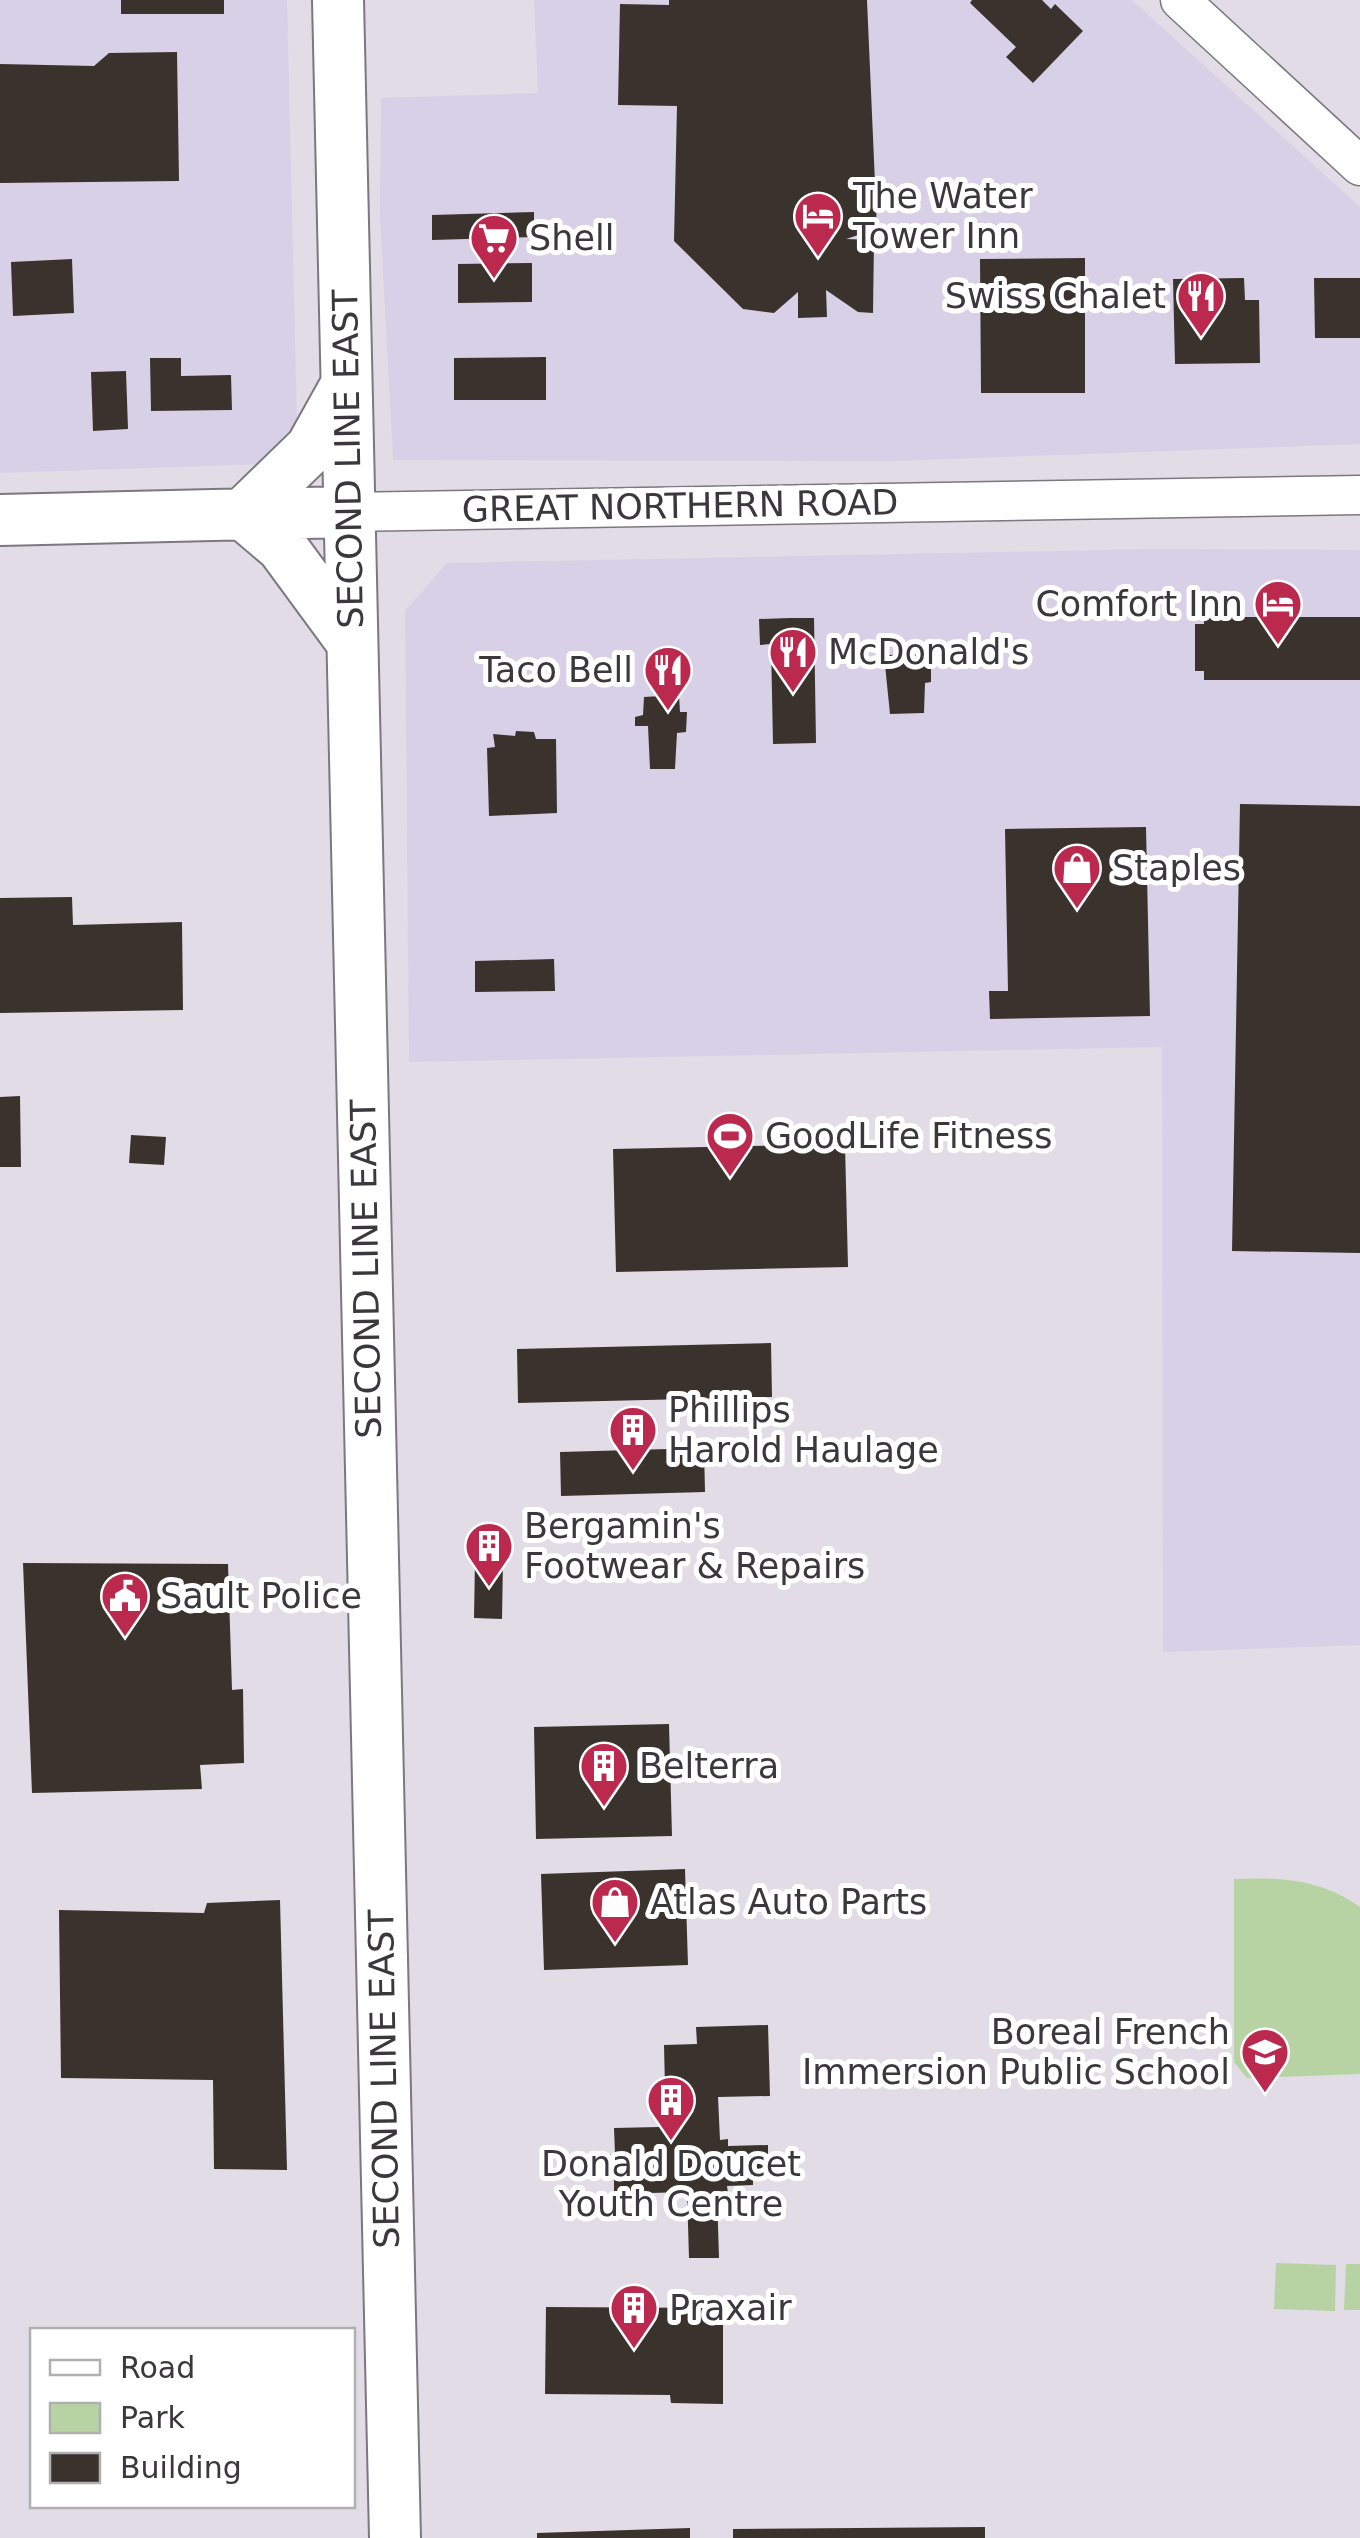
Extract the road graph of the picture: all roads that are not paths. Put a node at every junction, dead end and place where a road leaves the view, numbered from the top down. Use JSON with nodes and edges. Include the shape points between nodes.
{"nodes":[{"id":1,"x":338,"y":0,"type":"edge"},
{"id":2,"x":1180,"y":0,"type":"edge"},
{"id":3,"x":1360,"y":166,"type":"edge"},
{"id":4,"x":347,"y":384,"type":"junction"},
{"id":5,"x":1360,"y":495,"type":"edge"},
{"id":6,"x":348,"y":512,"type":"junction"},
{"id":7,"x":243,"y":514,"type":"junction"},
{"id":8,"x":0,"y":520,"type":"edge"},
{"id":9,"x":351,"y":640,"type":"junction"},
{"id":10,"x":395,"y":2538,"type":"edge"}],
"edges":[{"from":1,"to":4,"type":"highway","name":"SECOND LINE EAST"},
{"from":2,"to":3,"type":"main road"},
{"from":4,"to":6,"type":"highway","name":"SECOND LINE EAST"},
{"from":4,"to":7,"type":"highway","via":[[311,448]]},
{"from":5,"to":6,"type":"main road","name":"GREAT NORTHERN ROAD"},
{"from":6,"to":7,"type":"highway","name":"GREAT NORTHERN ROAD"},
{"from":6,"to":9,"type":"highway","name":"SECOND LINE EAST"},
{"from":7,"to":8,"type":"highway","name":"GREAT NORTHERN ROAD"},
{"from":7,"to":9,"type":"highway","via":[[282,547]]},
{"from":9,"to":10,"type":"highway","name":"SECOND LINE EAST"}]}
